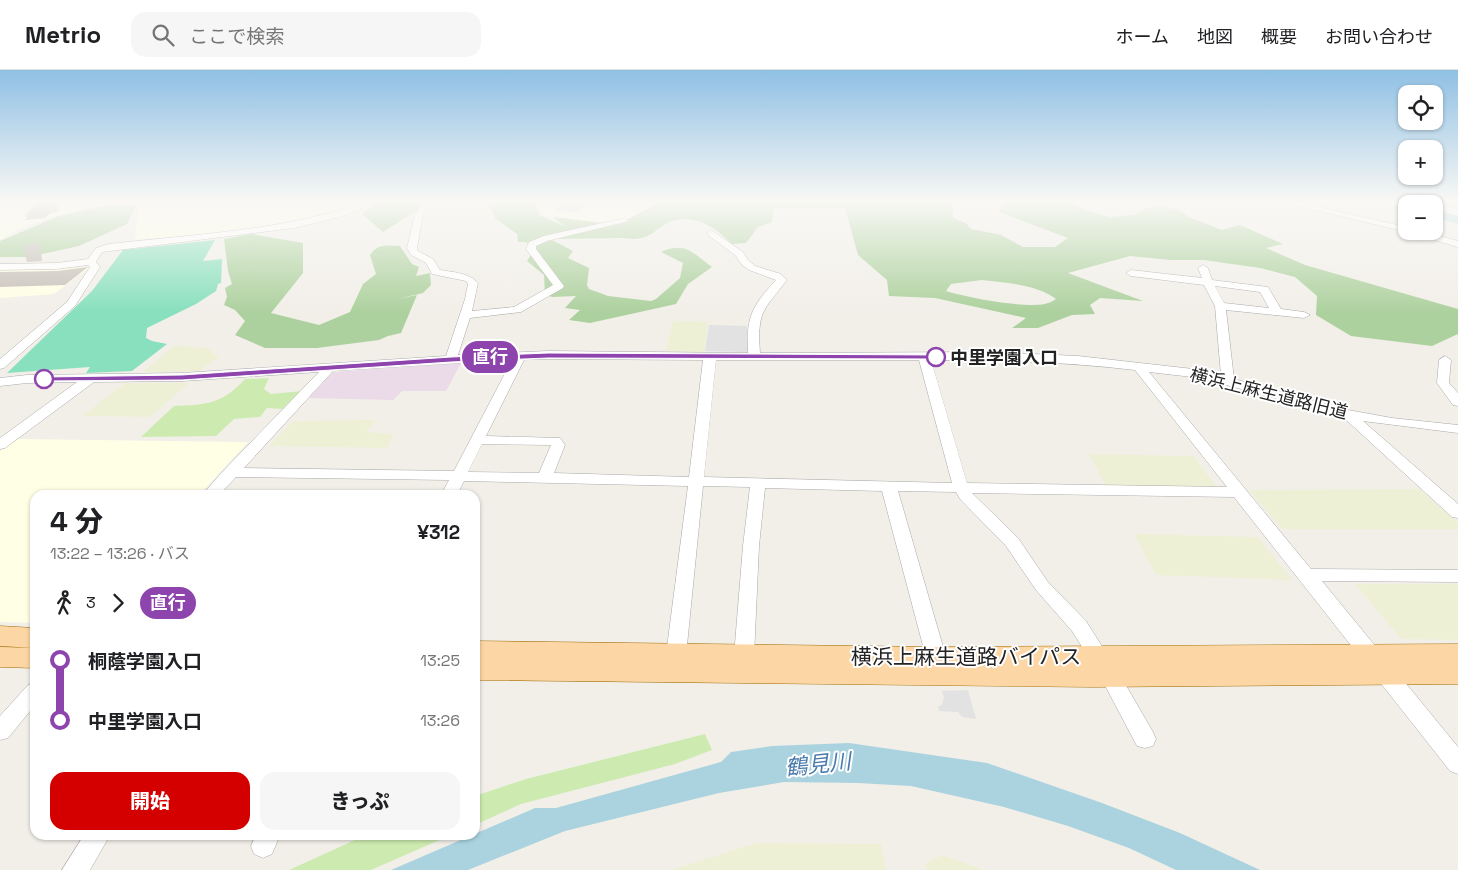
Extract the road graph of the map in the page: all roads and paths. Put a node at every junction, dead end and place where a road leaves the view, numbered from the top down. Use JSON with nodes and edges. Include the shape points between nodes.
{"nodes":[{"id":1,"x":190,"y":237,"type":"edge"},
{"id":2,"x":414,"y":237,"type":"edge"},
{"id":3,"x":552,"y":237,"type":"edge"},
{"id":4,"x":716,"y":237,"type":"edge"},
{"id":5,"x":1445,"y":237,"type":"edge"},
{"id":6,"x":1443,"y":239,"type":"edge"},
{"id":7,"x":1448,"y":240,"type":"junction"},
{"id":8,"x":1458,"y":244,"type":"edge"},
{"id":9,"x":91,"y":262,"type":"junction"},
{"id":10,"x":0,"y":268,"type":"edge"},
{"id":11,"x":1203,"y":268,"type":"dead end"},
{"id":12,"x":1132,"y":273,"type":"dead end"},
{"id":13,"x":1208,"y":282,"type":"junction"},
{"id":14,"x":1220,"y":306,"type":"junction"},
{"id":15,"x":1277,"y":312,"type":"junction"},
{"id":16,"x":1304,"y":314,"type":"dead end"},
{"id":17,"x":465,"y":315,"type":"junction"},
{"id":18,"x":520,"y":356,"type":"junction"},
{"id":19,"x":710,"y":356,"type":"junction"},
{"id":20,"x":754,"y":357,"type":"junction"},
{"id":21,"x":924,"y":357,"type":"junction"},
{"id":22,"x":451,"y":359,"type":"junction"},
{"id":23,"x":0,"y":366,"type":"edge"},
{"id":24,"x":1139,"y":366,"type":"junction"},
{"id":25,"x":329,"y":368,"type":"junction"},
{"id":26,"x":1458,"y":370,"type":"edge"},
{"id":27,"x":90,"y":379,"type":"junction"},
{"id":28,"x":1228,"y":380,"type":"junction"},
{"id":29,"x":0,"y":382,"type":"edge"},
{"id":30,"x":1458,"y":402,"type":"edge"},
{"id":31,"x":1347,"y":414,"type":"junction"},
{"id":32,"x":1458,"y":429,"type":"edge"},
{"id":33,"x":477,"y":440,"type":"junction"},
{"id":34,"x":0,"y":445,"type":"edge"},
{"id":35,"x":230,"y":472,"type":"junction"},
{"id":36,"x":459,"y":476,"type":"junction"},
{"id":37,"x":545,"y":478,"type":"junction"},
{"id":38,"x":696,"y":480,"type":"junction"},
{"id":39,"x":758,"y":482,"type":"junction"},
{"id":40,"x":889,"y":486,"type":"junction"},
{"id":41,"x":961,"y":488,"type":"junction"},
{"id":42,"x":214,"y":490,"type":"edge"},
{"id":43,"x":452,"y":490,"type":"edge"},
{"id":44,"x":1239,"y":492,"type":"junction"},
{"id":45,"x":1458,"y":512,"type":"edge"},
{"id":46,"x":1305,"y":575,"type":"junction"},
{"id":47,"x":1458,"y":576,"type":"edge"},
{"id":48,"x":0,"y":636,"type":"edge"},
{"id":49,"x":30,"y":638,"type":"edge"},
{"id":50,"x":480,"y":651,"type":"edge"},
{"id":51,"x":1458,"y":654,"type":"edge"},
{"id":52,"x":676,"y":655,"type":"junction"},
{"id":53,"x":744,"y":656,"type":"junction"},
{"id":54,"x":0,"y":657,"type":"edge"},
{"id":55,"x":936,"y":657,"type":"junction"},
{"id":56,"x":30,"y":658,"type":"edge"},
{"id":57,"x":1376,"y":664,"type":"junction"},
{"id":58,"x":1104,"y":666,"type":"junction"},
{"id":59,"x":480,"y":669,"type":"edge"},
{"id":60,"x":1458,"y":673,"type":"edge"},
{"id":61,"x":30,"y":697,"type":"edge"},
{"id":62,"x":0,"y":731,"type":"edge"},
{"id":63,"x":1145,"y":739,"type":"dead end"},
{"id":64,"x":1458,"y":764,"type":"edge"},
{"id":65,"x":95,"y":840,"type":"edge"},
{"id":66,"x":75,"y":870,"type":"edge"}],
"edges":[{"from":1,"to":9,"type":"street","via":[[109,247],[99,250]]},
{"from":2,"to":17,"type":"street","via":[[414,252],[430,262],[436,272],[469,279],[473,283]]},
{"from":3,"to":17,"type":"street","via":[[532,244],[531,249],[559,286],[517,310]]},
{"from":4,"to":20,"type":"street","via":[[740,254],[752,268],[782,280],[756,310],[752,325]]},
{"from":5,"to":7,"type":"street"},
{"from":6,"to":7,"type":"street"},
{"from":7,"to":8,"type":"street"},
{"from":9,"to":10,"type":"street"},
{"from":9,"to":23,"type":"street","via":[[95,267],[70,304]]},
{"from":11,"to":13,"type":"street"},
{"from":12,"to":13,"type":"street"},
{"from":13,"to":14,"type":"street"},
{"from":13,"to":15,"type":"street","via":[[1264,289]]},
{"from":14,"to":15,"type":"street"},
{"from":14,"to":28,"type":"street"},
{"from":15,"to":16,"type":"street"},
{"from":17,"to":22,"type":"street"},
{"from":18,"to":19,"type":"street","name":"横浜上麻生道路旧道"},
{"from":18,"to":22,"type":"street","name":"横浜上麻生道路旧道"},
{"from":18,"to":33,"type":"street"},
{"from":19,"to":20,"type":"street","name":"横浜上麻生道路旧道"},
{"from":19,"to":38,"type":"street"},
{"from":20,"to":21,"type":"street","name":"横浜上麻生道路旧道"},
{"from":21,"to":24,"type":"street","name":"横浜上麻生道路旧道","via":[[990,356]]},
{"from":21,"to":41,"type":"street"},
{"from":22,"to":25,"type":"street","name":"横浜上麻生道路旧道"},
{"from":24,"to":28,"type":"street","name":"横浜上麻生道路旧道"},
{"from":24,"to":44,"type":"street"},
{"from":25,"to":27,"type":"street","name":"横浜上麻生道路旧道","via":[[182,378]]},
{"from":25,"to":35,"type":"street"},
{"from":26,"to":30,"type":"street","via":[[1444,365],[1443,383]]},
{"from":27,"to":29,"type":"street","name":"横浜上麻生道路旧道"},
{"from":27,"to":34,"type":"street"},
{"from":28,"to":31,"type":"street","name":"横浜上麻生道路旧道"},
{"from":31,"to":32,"type":"street","name":"横浜上麻生道路旧道"},
{"from":31,"to":45,"type":"street"},
{"from":33,"to":36,"type":"street"},
{"from":33,"to":37,"type":"street","via":[[555,441],[558,444]]},
{"from":35,"to":36,"type":"street"},
{"from":35,"to":42,"type":"street"},
{"from":36,"to":37,"type":"street"},
{"from":36,"to":43,"type":"street"},
{"from":37,"to":38,"type":"street"},
{"from":38,"to":39,"type":"street"},
{"from":38,"to":52,"type":"street"},
{"from":39,"to":40,"type":"street"},
{"from":39,"to":53,"type":"street"},
{"from":40,"to":41,"type":"street"},
{"from":40,"to":55,"type":"street"},
{"from":41,"to":44,"type":"street"},
{"from":41,"to":58,"type":"street","via":[[1012,542],[1042,586],[1079,626]]},
{"from":44,"to":46,"type":"street"},
{"from":46,"to":47,"type":"street"},
{"from":46,"to":57,"type":"street"},
{"from":48,"to":49,"type":"main road"},
{"from":50,"to":52,"type":"main road","name":"横浜上麻生道路バイパス"},
{"from":51,"to":57,"type":"main road","name":"横浜上麻生道路バイパス"},
{"from":52,"to":53,"type":"main road","name":"横浜上麻生道路バイパス"},
{"from":53,"to":55,"type":"main road","name":"横浜上麻生道路バイパス"},
{"from":54,"to":56,"type":"main road"},
{"from":55,"to":58,"type":"main road","name":"横浜上麻生道路バイパス"},
{"from":57,"to":58,"type":"main road","name":"横浜上麻生道路バイパス"},
{"from":57,"to":60,"type":"main road","name":"横浜上麻生道路バイパス"},
{"from":57,"to":64,"type":"street"},
{"from":58,"to":59,"type":"main road","name":"横浜上麻生道路バイパス"},
{"from":58,"to":63,"type":"street"},
{"from":61,"to":62,"type":"street"},
{"from":65,"to":66,"type":"street"}]}
